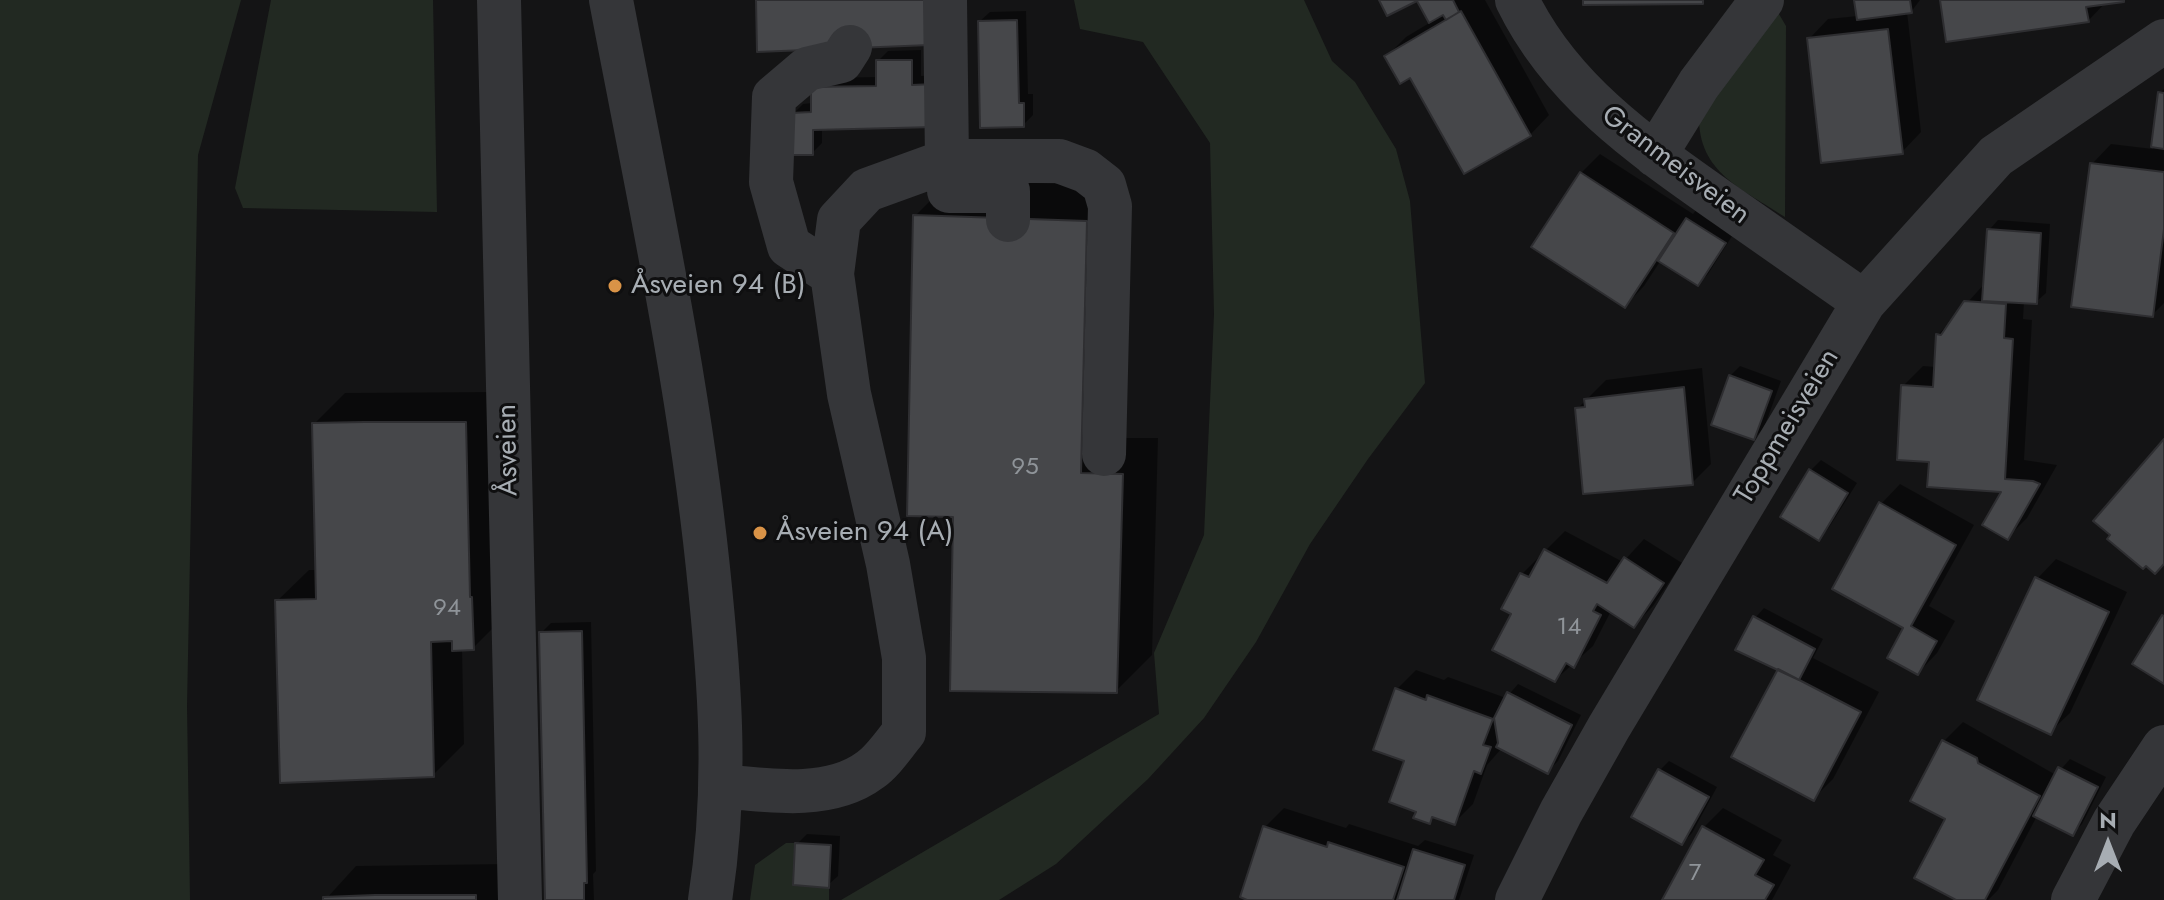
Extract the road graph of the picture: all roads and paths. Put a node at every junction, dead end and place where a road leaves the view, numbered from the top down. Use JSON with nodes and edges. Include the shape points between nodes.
{"nodes":[{"id":1,"x":499,"y":0,"type":"edge"},
{"id":2,"x":611,"y":0,"type":"edge"},
{"id":3,"x":945,"y":0,"type":"edge"},
{"id":4,"x":1517,"y":0,"type":"edge"},
{"id":5,"x":1762,"y":0,"type":"edge"},
{"id":6,"x":2164,"y":41,"type":"edge"},
{"id":7,"x":850,"y":47,"type":"dead end"},
{"id":8,"x":1655,"y":155,"type":"junction"},
{"id":9,"x":947,"y":161,"type":"junction"},
{"id":10,"x":867,"y":190,"type":"junction"},
{"id":11,"x":1008,"y":220,"type":"dead end"},
{"id":12,"x":832,"y":274,"type":"junction"},
{"id":13,"x":1864,"y":302,"type":"junction"},
{"id":14,"x":1104,"y":454,"type":"dead end"},
{"id":15,"x":2164,"y":747,"type":"edge"},
{"id":16,"x":722,"y":786,"type":"junction"},
{"id":17,"x":520,"y":900,"type":"edge"},
{"id":18,"x":710,"y":900,"type":"edge"},
{"id":19,"x":1517,"y":900,"type":"edge"},
{"id":20,"x":2073,"y":900,"type":"edge"}],
"edges":[{"from":1,"to":17,"type":"street","name":"Åsveien"},
{"from":2,"to":16,"type":"street","via":[[687,405],[718,658]]},
{"from":3,"to":9,"type":"street"},
{"from":4,"to":8,"type":"street","name":"Granmeisveien","via":[[1553,60],[1595,107]]},
{"from":5,"to":8,"type":"street","via":[[1699,84]]},
{"from":6,"to":13,"type":"street","name":"Toppmeisveien","via":[[1996,156]]},
{"from":7,"to":12,"type":"street","via":[[841,61],[807,69],[774,97],[771,182],[789,246]]},
{"from":8,"to":13,"type":"street","name":"Granmeisveien"},
{"from":9,"to":10,"type":"street"},
{"from":9,"to":14,"type":"street","via":[[1059,161],[1104,185],[1110,206]]},
{"from":10,"to":11,"type":"street","via":[[1008,191]]},
{"from":10,"to":12,"type":"street","via":[[839,220]]},
{"from":12,"to":16,"type":"street","via":[[849,394],[904,658],[904,732],[871,770],[833,789]]},
{"from":13,"to":19,"type":"street","name":"Toppmeisveien","via":[[1609,727]]},
{"from":15,"to":20,"type":"street","via":[[2114,822]]},
{"from":16,"to":18,"type":"street"}]}
